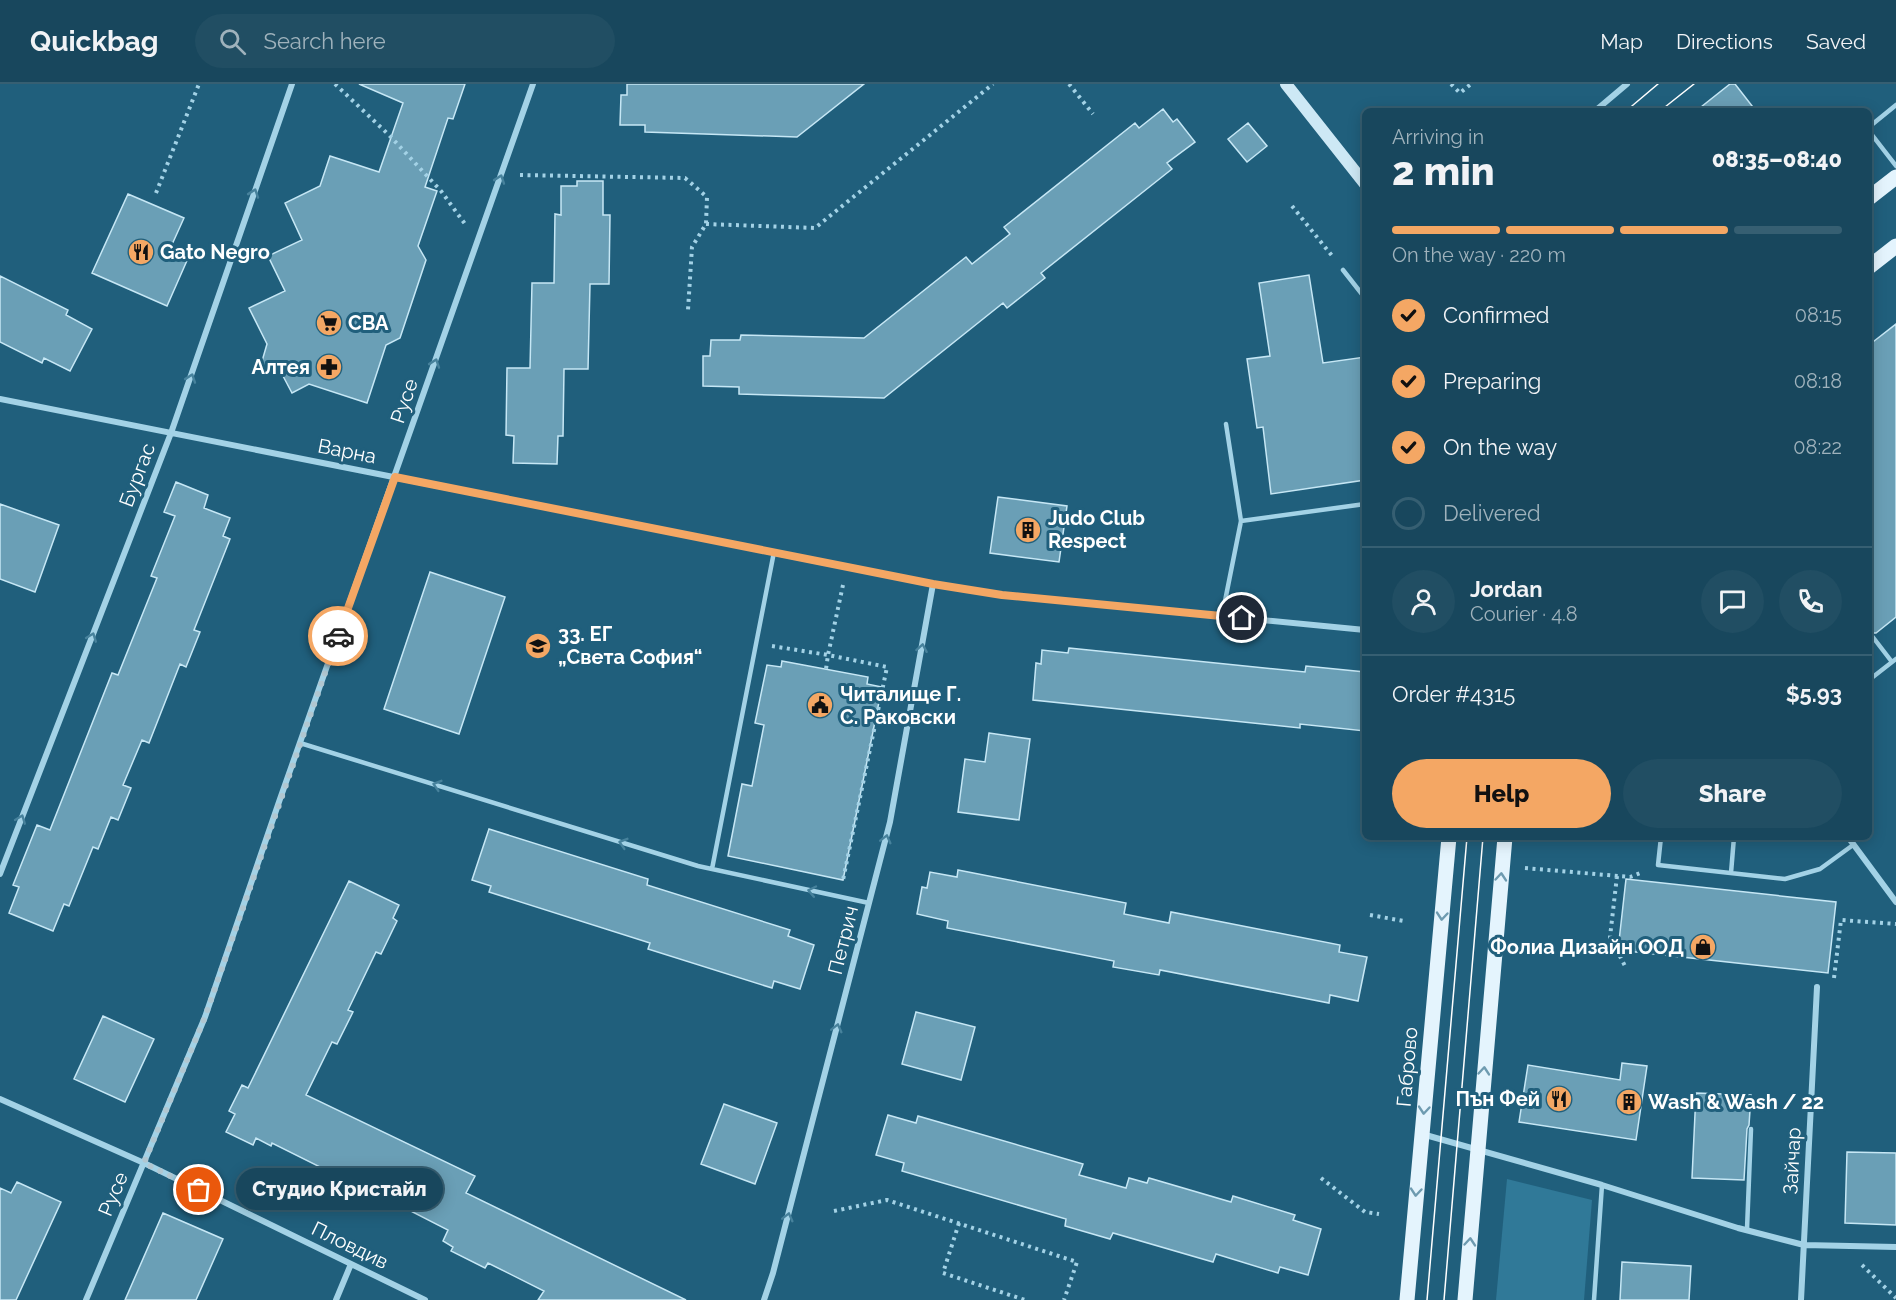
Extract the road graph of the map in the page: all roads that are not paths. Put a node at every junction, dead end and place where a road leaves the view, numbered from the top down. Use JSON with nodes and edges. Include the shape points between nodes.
{"nodes":[{"id":1,"x":292,"y":84,"type":"edge"},
{"id":2,"x":533,"y":84,"type":"edge"},
{"id":3,"x":1286,"y":84,"type":"edge"},
{"id":4,"x":1627,"y":84,"type":"edge"},
{"id":5,"x":1896,"y":105,"type":"edge"},
{"id":6,"x":1599,"y":108,"type":"edge"},
{"id":7,"x":1872,"y":126,"type":"edge"},
{"id":8,"x":1872,"y":133,"type":"edge"},
{"id":9,"x":1896,"y":166,"type":"edge"},
{"id":10,"x":1896,"y":177,"type":"edge"},
{"id":11,"x":1362,"y":180,"type":"edge"},
{"id":12,"x":1872,"y":196,"type":"edge"},
{"id":13,"x":1894,"y":252,"type":"edge"},
{"id":14,"x":1872,"y":265,"type":"edge"},
{"id":15,"x":1343,"y":270,"type":"road end"},
{"id":16,"x":1362,"y":294,"type":"edge"},
{"id":17,"x":0,"y":399,"type":"edge"},
{"id":18,"x":1226,"y":424,"type":"dead end"},
{"id":19,"x":171,"y":433,"type":"junction"},
{"id":20,"x":395,"y":477,"type":"junction"},
{"id":21,"x":1362,"y":504,"type":"edge"},
{"id":22,"x":1240,"y":521,"type":"junction"},
{"id":23,"x":774,"y":552,"type":"junction"},
{"id":24,"x":933,"y":584,"type":"junction"},
{"id":25,"x":1222,"y":616,"type":"junction"},
{"id":26,"x":1362,"y":630,"type":"edge"},
{"id":27,"x":1872,"y":636,"type":"dead end"},
{"id":28,"x":1894,"y":660,"type":"edge"},
{"id":29,"x":1872,"y":678,"type":"edge"},
{"id":30,"x":300,"y":743,"type":"junction"},
{"id":31,"x":1449,"y":840,"type":"edge"},
{"id":32,"x":1505,"y":840,"type":"edge"},
{"id":33,"x":1661,"y":840,"type":"edge"},
{"id":34,"x":1734,"y":840,"type":"edge"},
{"id":35,"x":1850,"y":840,"type":"edge"},
{"id":36,"x":1853,"y":845,"type":"junction"},
{"id":37,"x":712,"y":869,"type":"junction"},
{"id":38,"x":1731,"y":873,"type":"junction"},
{"id":39,"x":0,"y":874,"type":"edge"},
{"id":40,"x":1895,"y":899,"type":"edge"},
{"id":41,"x":869,"y":903,"type":"junction"},
{"id":42,"x":1817,"y":987,"type":"road end"},
{"id":43,"x":0,"y":1099,"type":"edge"},
{"id":44,"x":1751,"y":1129,"type":"dead end"},
{"id":45,"x":1422,"y":1134,"type":"junction"},
{"id":46,"x":1478,"y":1150,"type":"junction"},
{"id":47,"x":144,"y":1163,"type":"junction"},
{"id":48,"x":1602,"y":1185,"type":"junction"},
{"id":49,"x":1747,"y":1229,"type":"junction"},
{"id":50,"x":1804,"y":1245,"type":"junction"},
{"id":51,"x":1896,"y":1247,"type":"edge"},
{"id":52,"x":351,"y":1264,"type":"junction"},
{"id":53,"x":86,"y":1300,"type":"edge"},
{"id":54,"x":336,"y":1300,"type":"edge"},
{"id":55,"x":425,"y":1300,"type":"edge"},
{"id":56,"x":764,"y":1300,"type":"edge"},
{"id":57,"x":1407,"y":1300,"type":"edge"},
{"id":58,"x":1465,"y":1300,"type":"edge"},
{"id":59,"x":1594,"y":1300,"type":"edge"},
{"id":60,"x":1801,"y":1300,"type":"edge"}],
"edges":[{"from":19,"to":1,"type":"street","name":"Бургас","one_way":true},
{"from":20,"to":2,"type":"street","name":"Русе","one_way":true},
{"from":3,"to":11,"type":"street"},
{"from":4,"to":6,"type":"street"},
{"from":5,"to":7,"type":"lane"},
{"from":8,"to":9,"type":"lane"},
{"from":10,"to":12,"type":"main road"},
{"from":13,"to":14,"type":"main road"},
{"from":15,"to":16,"type":"lane"},
{"from":17,"to":19,"type":"street","name":"Варна"},
{"from":18,"to":22,"type":"lane"},
{"from":19,"to":20,"type":"street","name":"Варна"},
{"from":39,"to":19,"type":"street","name":"Бургас","one_way":true},
{"from":20,"to":23,"type":"street","name":"Варна"},
{"from":20,"to":30,"type":"street","name":"Русе"},
{"from":21,"to":22,"type":"lane"},
{"from":22,"to":25,"type":"lane"},
{"from":23,"to":24,"type":"street","name":"Варна"},
{"from":23,"to":37,"type":"lane"},
{"from":24,"to":25,"type":"street","name":"Варна","via":[[1002,595]]},
{"from":41,"to":24,"type":"street","name":"Петрич","one_way":true,"via":[[890,822]]},
{"from":25,"to":26,"type":"street","name":"Варна"},
{"from":27,"to":28,"type":"lane"},
{"from":28,"to":29,"type":"lane"},
{"from":37,"to":30,"type":"lane","one_way":true},
{"from":30,"to":47,"type":"street","name":"Русе","via":[[205,1017]]},
{"from":31,"to":45,"type":"main road","name":"Габрово","one_way":true},
{"from":46,"to":32,"type":"main road","one_way":true},
{"from":33,"to":38,"type":"lane","via":[[1658,865]]},
{"from":34,"to":38,"type":"lane"},
{"from":35,"to":36,"type":"street"},
{"from":36,"to":38,"type":"lane","via":[[1820,869],[1785,879]]},
{"from":36,"to":40,"type":"street"},
{"from":41,"to":37,"type":"lane","one_way":true},
{"from":56,"to":41,"type":"street","name":"Петрич","one_way":true},
{"from":42,"to":50,"type":"street","name":"Зайчар"},
{"from":43,"to":47,"type":"street","name":"Пловдив"},
{"from":44,"to":49,"type":"lane"},
{"from":45,"to":46,"type":"street"},
{"from":45,"to":57,"type":"main road","name":"Габрово","one_way":true},
{"from":46,"to":48,"type":"street"},
{"from":58,"to":46,"type":"main road","one_way":true},
{"from":47,"to":52,"type":"street","name":"Пловдив"},
{"from":47,"to":53,"type":"street","name":"Русе"},
{"from":48,"to":49,"type":"street"},
{"from":48,"to":59,"type":"lane"},
{"from":49,"to":50,"type":"street"},
{"from":50,"to":51,"type":"street"},
{"from":50,"to":60,"type":"street","name":"Зайчар"},
{"from":52,"to":54,"type":"street"},
{"from":52,"to":55,"type":"street","name":"Пловдив"}]}
